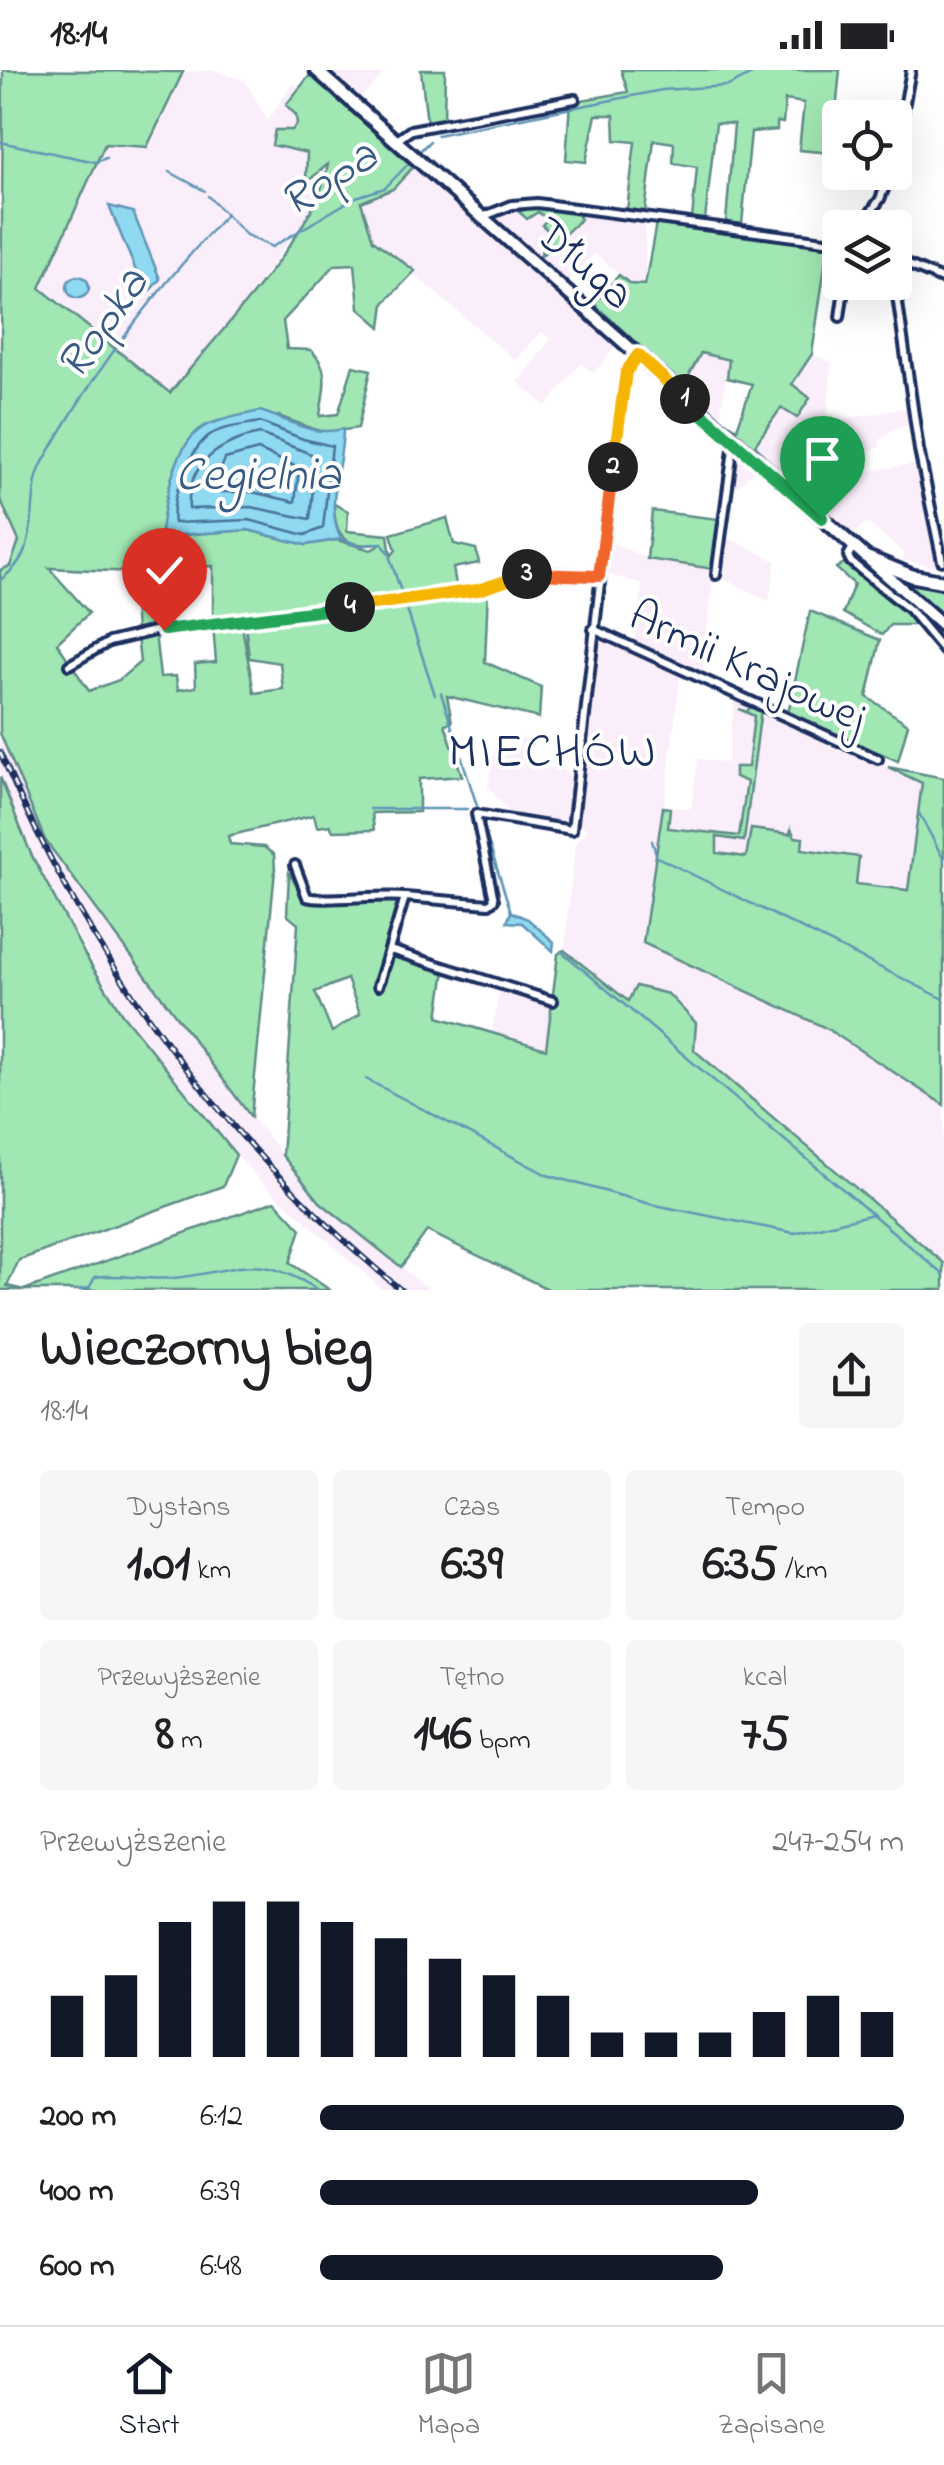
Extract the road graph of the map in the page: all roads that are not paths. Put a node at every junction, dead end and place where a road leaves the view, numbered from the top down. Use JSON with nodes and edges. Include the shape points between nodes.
{"nodes":[{"id":1,"x":316,"y":70,"type":"edge"},
{"id":2,"x":912,"y":70,"type":"edge"},
{"id":3,"x":575,"y":99,"type":"dead end"},
{"id":4,"x":906,"y":100,"type":"edge"},
{"id":5,"x":396,"y":141,"type":"junction"},
{"id":6,"x":482,"y":217,"type":"junction"},
{"id":7,"x":822,"y":241,"type":"edge"},
{"id":8,"x":912,"y":266,"type":"edge"},
{"id":9,"x":944,"y":280,"type":"edge"},
{"id":10,"x":842,"y":300,"type":"edge"},
{"id":11,"x":898,"y":300,"type":"edge"},
{"id":12,"x":840,"y":317,"type":"dead end"},
{"id":13,"x":638,"y":355,"type":"junction"},
{"id":14,"x":735,"y":441,"type":"junction"},
{"id":15,"x":854,"y":546,"type":"junction"},
{"id":16,"x":868,"y":558,"type":"junction"},
{"id":17,"x":942,"y":561,"type":"edge"},
{"id":18,"x":716,"y":575,"type":"dead end"},
{"id":19,"x":599,"y":576,"type":"junction"},
{"id":20,"x":944,"y":582,"type":"edge"},
{"id":21,"x":944,"y":626,"type":"edge"},
{"id":22,"x":593,"y":630,"type":"junction"},
{"id":23,"x":944,"y":651,"type":"edge"},
{"id":24,"x":69,"y":664,"type":"dead end"},
{"id":25,"x":878,"y":758,"type":"dead end"},
{"id":26,"x":296,"y":865,"type":"dead end"},
{"id":27,"x":405,"y":897,"type":"junction"},
{"id":28,"x":390,"y":950,"type":"junction"},
{"id":29,"x":378,"y":986,"type":"dead end"},
{"id":30,"x":553,"y":1000,"type":"dead end"}],
"edges":[{"from":1,"to":5,"type":"main road","name":"Długa"},
{"from":2,"to":4,"type":"street"},
{"from":3,"to":5,"type":"street","via":[[411,130]]},
{"from":5,"to":6,"type":"main road","name":"Długa"},
{"from":6,"to":7,"type":"street","via":[[537,203]]},
{"from":6,"to":13,"type":"main road","name":"Długa"},
{"from":8,"to":9,"type":"street"},
{"from":10,"to":12,"type":"street"},
{"from":11,"to":17,"type":"street"},
{"from":13,"to":14,"type":"main road","name":"Długa"},
{"from":13,"to":19,"type":"street","via":[[624,380]]},
{"from":14,"to":15,"type":"main road","name":"Długa"},
{"from":14,"to":18,"type":"street"},
{"from":15,"to":16,"type":"main road","name":"Długa"},
{"from":15,"to":23,"type":"street","via":[[851,562],[908,608]]},
{"from":16,"to":20,"type":"highway"},
{"from":16,"to":21,"type":"main road","name":"Długa"},
{"from":19,"to":22,"type":"street"},
{"from":19,"to":24,"type":"street","via":[[534,572],[478,590],[154,631],[108,642]]},
{"from":22,"to":25,"type":"street","name":"Armii Krajowej"},
{"from":22,"to":27,"type":"street","via":[[572,830],[476,814],[494,900]]},
{"from":26,"to":27,"type":"street","via":[[314,900]]},
{"from":27,"to":28,"type":"street"},
{"from":28,"to":29,"type":"street"},
{"from":28,"to":30,"type":"street"}]}
